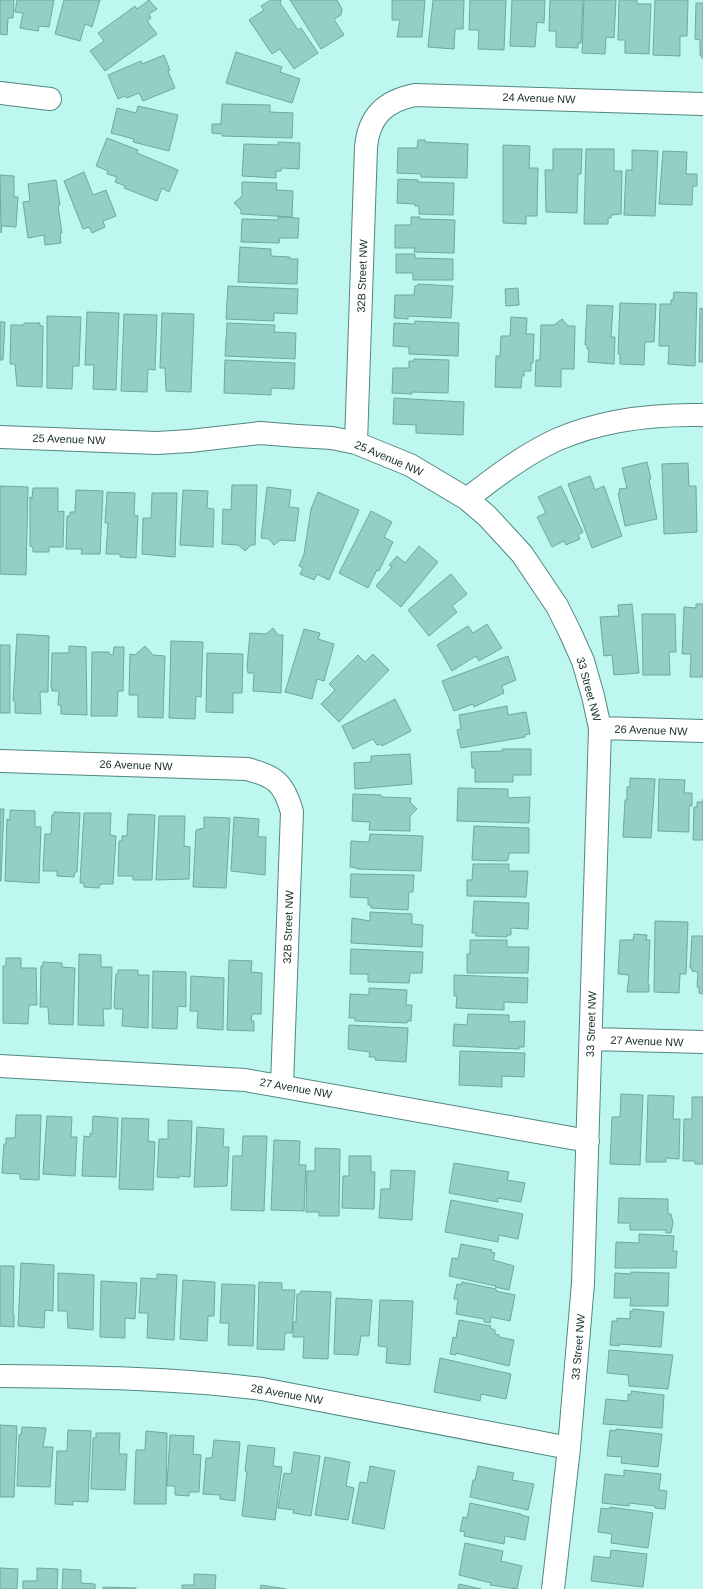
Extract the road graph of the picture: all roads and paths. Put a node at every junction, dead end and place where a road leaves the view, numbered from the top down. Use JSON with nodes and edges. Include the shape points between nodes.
{"nodes":[{"id":1,"x":0,"y":93,"type":"edge"},
{"id":2,"x":50,"y":99,"type":"dead end"},
{"id":3,"x":703,"y":104,"type":"edge"},
{"id":4,"x":380,"y":112,"type":"joint"},
{"id":5,"x":703,"y":415,"type":"edge"},
{"id":6,"x":0,"y":437,"type":"edge"},
{"id":7,"x":356,"y":443,"type":"junction"},
{"id":8,"x":467,"y":499,"type":"junction"},
{"id":9,"x":600,"y":728,"type":"junction"},
{"id":10,"x":703,"y":731,"type":"edge"},
{"id":11,"x":0,"y":762,"type":"edge"},
{"id":12,"x":271,"y":776,"type":"joint"},
{"id":13,"x":591,"y":1039,"type":"junction"},
{"id":14,"x":703,"y":1042,"type":"edge"},
{"id":15,"x":0,"y":1066,"type":"edge"},
{"id":16,"x":282,"y":1085,"type":"junction"},
{"id":17,"x":588,"y":1141,"type":"junction"},
{"id":18,"x":0,"y":1376,"type":"edge"},
{"id":19,"x":569,"y":1448,"type":"junction"},
{"id":20,"x":553,"y":1589,"type":"edge"}],
"edges":[{"from":1,"to":2,"type":"street"},
{"from":3,"to":4,"type":"street","name":"24 Avenue NW","via":[[415,94],[400,98]]},
{"from":4,"to":7,"type":"street","name":"32B Street NW","via":[[368,135],[366,147]]},
{"from":5,"to":8,"type":"street","via":[[654,416],[620,422],[557,440],[499,474]]},
{"from":6,"to":7,"type":"street","name":"25 Avenue NW","via":[[162,443],[260,433],[332,438]]},
{"from":7,"to":8,"type":"street","name":"25 Avenue NW","via":[[410,464]]},
{"from":8,"to":9,"type":"street","name":"33 Street NW","via":[[487,516],[522,554],[557,606],[583,661]]},
{"from":9,"to":10,"type":"street","name":"26 Avenue NW"},
{"from":9,"to":13,"type":"street","name":"33 Street NW"},
{"from":11,"to":12,"type":"street","name":"26 Avenue NW","via":[[233,768]]},
{"from":12,"to":16,"type":"street","name":"32B Street NW","via":[[281,786],[292,812]]},
{"from":13,"to":14,"type":"street","name":"27 Avenue NW"},
{"from":13,"to":17,"type":"street","name":"33 Street NW"},
{"from":15,"to":16,"type":"street","name":"27 Avenue NW","via":[[245,1080]]},
{"from":16,"to":17,"type":"street","name":"27 Avenue NW"},
{"from":17,"to":19,"type":"street","name":"33 Street NW","via":[[583,1283]]},
{"from":18,"to":19,"type":"street","name":"28 Avenue NW","via":[[215,1383],[262,1389]]},
{"from":19,"to":20,"type":"street","name":"33 Street NW"}]}
